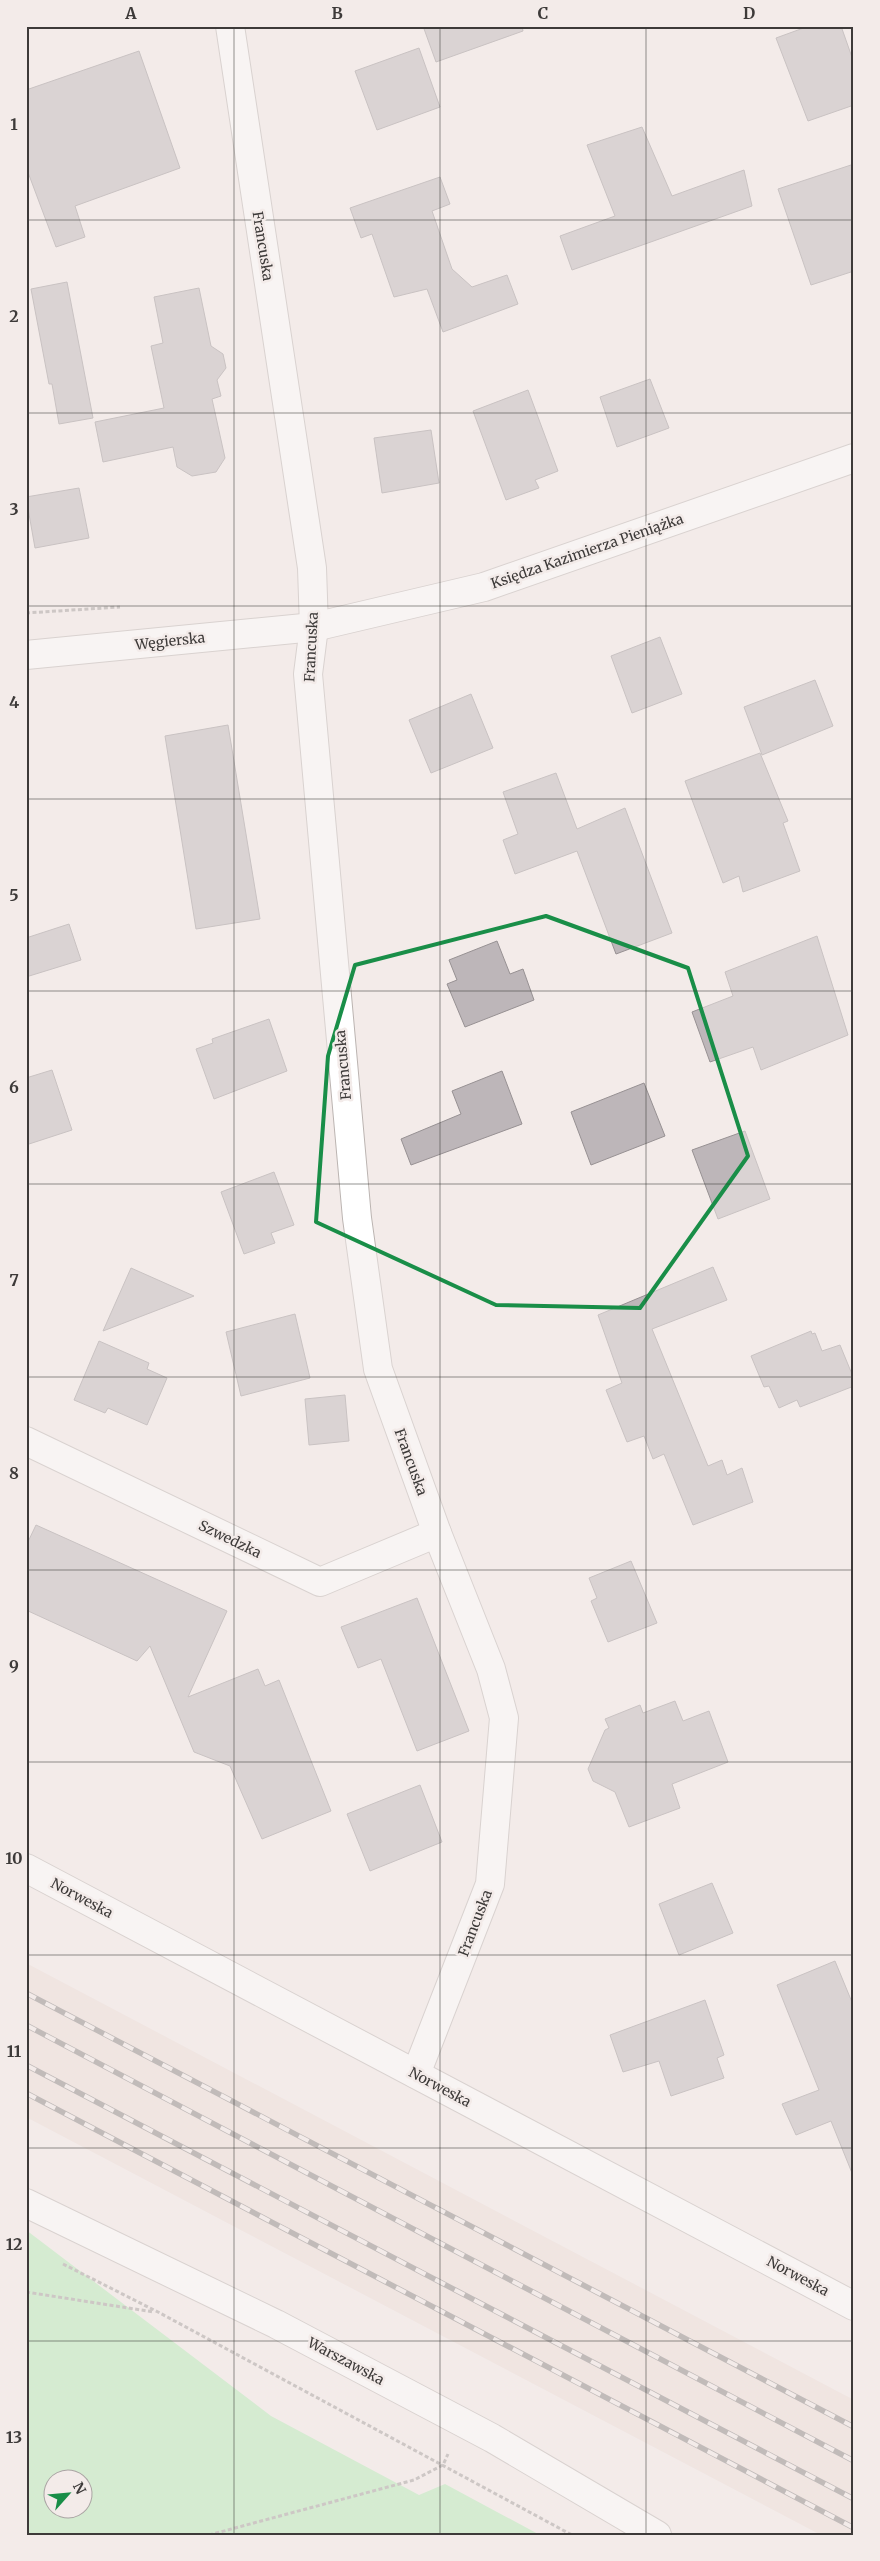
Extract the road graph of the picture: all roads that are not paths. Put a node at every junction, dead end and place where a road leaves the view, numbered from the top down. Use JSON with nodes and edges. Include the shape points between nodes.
{"nodes":[{"id":1,"x":230,"y":26,"type":"edge"},
{"id":2,"x":854,"y":458,"type":"edge"},
{"id":3,"x":314,"y":627,"type":"junction"},
{"id":4,"x":26,"y":655,"type":"edge"},
{"id":5,"x":26,"y":1441,"type":"edge"},
{"id":6,"x":437,"y":1534,"type":"junction"},
{"id":7,"x":26,"y":1868,"type":"edge"},
{"id":8,"x":416,"y":2074,"type":"junction"},
{"id":9,"x":26,"y":2204,"type":"edge"},
{"id":10,"x":854,"y":2306,"type":"edge"},
{"id":11,"x":656,"y":2535,"type":"edge"}],
"edges":[{"from":1,"to":3,"type":"street","name":"Francuska","via":[[312,568]]},
{"from":2,"to":3,"type":"street","name":"Księdza Kazimierza Pieniążka","via":[[484,588]]},
{"from":3,"to":4,"type":"street","name":"Węgierska"},
{"from":3,"to":6,"type":"street","name":"Francuska","via":[[308,674],[358,1227],[378,1368]]},
{"from":5,"to":6,"type":"street","name":"Szwedzka","via":[[320,1582]]},
{"from":6,"to":8,"type":"street","name":"Francuska","via":[[491,1669],[504,1718],[490,1884]]},
{"from":7,"to":8,"type":"street","name":"Norweska"},
{"from":8,"to":10,"type":"street","name":"Norweska"},
{"from":9,"to":11,"type":"street","name":"Warszawska","via":[[276,2324],[461,2422]]}]}
